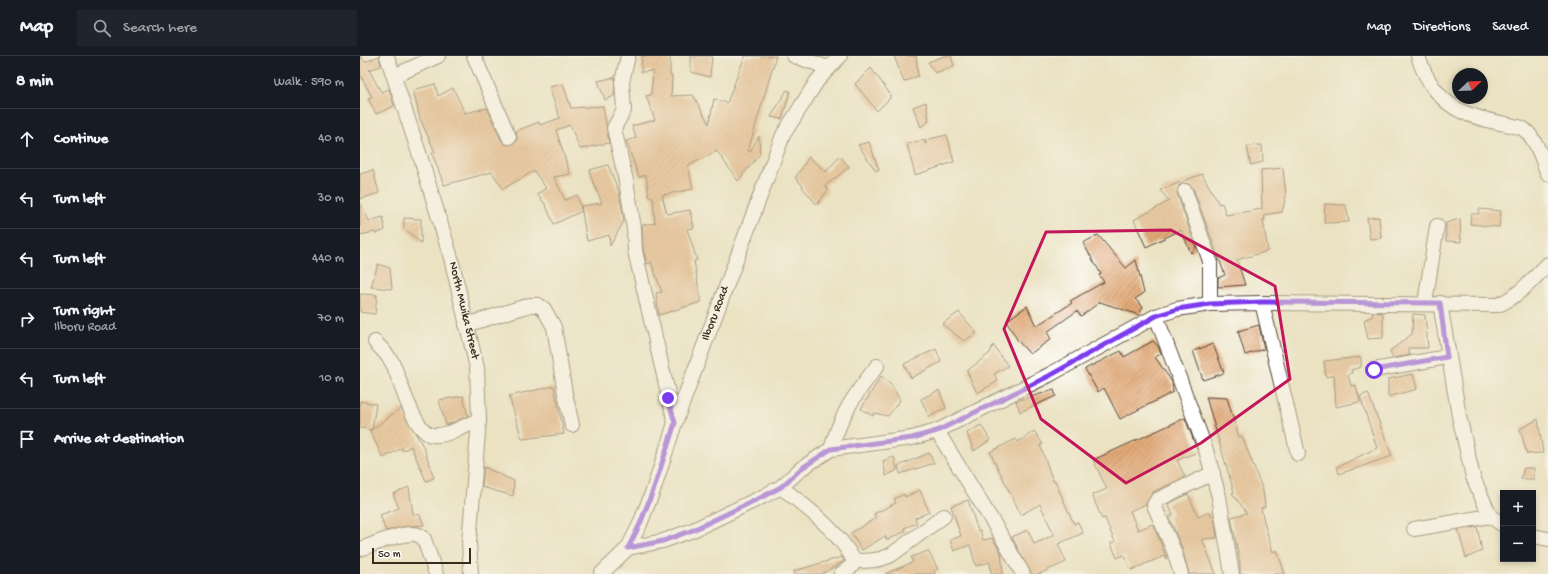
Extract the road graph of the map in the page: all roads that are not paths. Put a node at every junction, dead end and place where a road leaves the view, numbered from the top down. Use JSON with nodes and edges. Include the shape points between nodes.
{"nodes":[{"id":1,"x":387,"y":56,"type":"edge"},
{"id":2,"x":438,"y":56,"type":"edge"},
{"id":3,"x":474,"y":56,"type":"edge"},
{"id":4,"x":628,"y":56,"type":"edge"},
{"id":5,"x":794,"y":56,"type":"edge"},
{"id":6,"x":840,"y":56,"type":"edge"},
{"id":7,"x":1418,"y":56,"type":"edge"},
{"id":8,"x":829,"y":68,"type":"junction"},
{"id":9,"x":394,"y":76,"type":"junction"},
{"id":10,"x":509,"y":137,"type":"dead end"},
{"id":11,"x":1548,"y":174,"type":"edge"},
{"id":12,"x":1185,"y":191,"type":"dead end"},
{"id":13,"x":1437,"y":226,"type":"dead end"},
{"id":14,"x":1548,"y":264,"type":"edge"},
{"id":15,"x":1262,"y":302,"type":"junction"},
{"id":16,"x":1425,"y":303,"type":"junction"},
{"id":17,"x":1440,"y":303,"type":"junction"},
{"id":18,"x":1210,"y":304,"type":"junction"},
{"id":19,"x":1156,"y":316,"type":"junction"},
{"id":20,"x":466,"y":324,"type":"junction"},
{"id":21,"x":375,"y":342,"type":"dead end"},
{"id":22,"x":1447,"y":357,"type":"junction"},
{"id":23,"x":877,"y":366,"type":"dead end"},
{"id":24,"x":1374,"y":370,"type":"dead end"},
{"id":25,"x":479,"y":420,"type":"junction"},
{"id":26,"x":675,"y":423,"type":"junction"},
{"id":27,"x":572,"y":425,"type":"dead end"},
{"id":28,"x":937,"y":431,"type":"junction"},
{"id":29,"x":831,"y":449,"type":"junction"},
{"id":30,"x":1298,"y":454,"type":"dead end"},
{"id":31,"x":1212,"y":473,"type":"junction"},
{"id":32,"x":781,"y":487,"type":"junction"},
{"id":33,"x":944,"y":516,"type":"dead end"},
{"id":34,"x":1490,"y":516,"type":"junction"},
{"id":35,"x":1500,"y":523,"type":"edge"},
{"id":36,"x":1414,"y":529,"type":"dead end"},
{"id":37,"x":1536,"y":537,"type":"edge"},
{"id":38,"x":1548,"y":539,"type":"edge"},
{"id":39,"x":628,"y":548,"type":"junction"},
{"id":40,"x":360,"y":549,"type":"edge"},
{"id":41,"x":854,"y":561,"type":"junction"},
{"id":42,"x":436,"y":574,"type":"edge"},
{"id":43,"x":472,"y":574,"type":"edge"},
{"id":44,"x":601,"y":574,"type":"edge"},
{"id":45,"x":841,"y":574,"type":"edge"},
{"id":46,"x":1023,"y":574,"type":"edge"},
{"id":47,"x":1181,"y":574,"type":"edge"},
{"id":48,"x":1232,"y":574,"type":"edge"}],
"edges":[{"from":1,"to":9,"type":"street","name":"North Mwika Street"},
{"from":2,"to":9,"type":"street"},
{"from":3,"to":10,"type":"street"},
{"from":4,"to":26,"type":"street","via":[[622,82],[624,110],[616,123],[614,135],[626,181],[635,251]]},
{"from":5,"to":8,"type":"street"},
{"from":6,"to":8,"type":"street","name":"Ilboru Road"},
{"from":7,"to":11,"type":"street","via":[[1427,79],[1452,106],[1463,113],[1522,128],[1528,132],[1534,139]]},
{"from":8,"to":26,"type":"street","name":"Ilboru Road","via":[[817,80],[784,135]]},
{"from":9,"to":20,"type":"street","name":"North Mwika Street","via":[[451,258]]},
{"from":12,"to":18,"type":"street","via":[[1210,261]]},
{"from":13,"to":16,"type":"street"},
{"from":14,"to":17,"type":"street","via":[[1516,293],[1498,305]]},
{"from":15,"to":16,"type":"street"},
{"from":15,"to":18,"type":"street"},
{"from":15,"to":30,"type":"street"},
{"from":16,"to":17,"type":"street"},
{"from":17,"to":22,"type":"street"},
{"from":18,"to":19,"type":"street","via":[[1177,309]]},
{"from":19,"to":28,"type":"street","via":[[1049,376]]},
{"from":19,"to":31,"type":"street","via":[[1206,450]]},
{"from":20,"to":25,"type":"street","name":"North Mwika Street","via":[[477,368]]},
{"from":20,"to":27,"type":"street","via":[[530,305],[538,305],[544,309],[554,327]]},
{"from":21,"to":25,"type":"street","via":[[394,366],[404,395],[425,431],[431,435],[443,434]]},
{"from":22,"to":24,"type":"street"},
{"from":22,"to":34,"type":"street","via":[[1473,477]]},
{"from":23,"to":29,"type":"street","via":[[853,398],[839,423]]},
{"from":25,"to":43,"type":"street","name":"North Mwika Street","via":[[469,543]]},
{"from":26,"to":39,"type":"street","name":"Ilboru Road","via":[[654,488]]},
{"from":28,"to":29,"type":"street","via":[[912,438]]},
{"from":28,"to":46,"type":"street"},
{"from":29,"to":32,"type":"street","via":[[802,468]]},
{"from":31,"to":47,"type":"street","via":[[1157,500],[1154,504],[1174,550]]},
{"from":31,"to":48,"type":"street","via":[[1219,497]]},
{"from":32,"to":39,"type":"street","via":[[693,530],[663,541]]},
{"from":32,"to":41,"type":"street","via":[[832,532],[849,551]]},
{"from":33,"to":41,"type":"street","via":[[891,555],[873,561]]},
{"from":34,"to":35,"type":"street"},
{"from":34,"to":36,"type":"street"},
{"from":37,"to":38,"type":"street"},
{"from":39,"to":44,"type":"street","name":"Ilboru Road"},
{"from":40,"to":42,"type":"street","via":[[415,532],[421,534]]},
{"from":41,"to":45,"type":"street","via":[[852,566]]}]}
